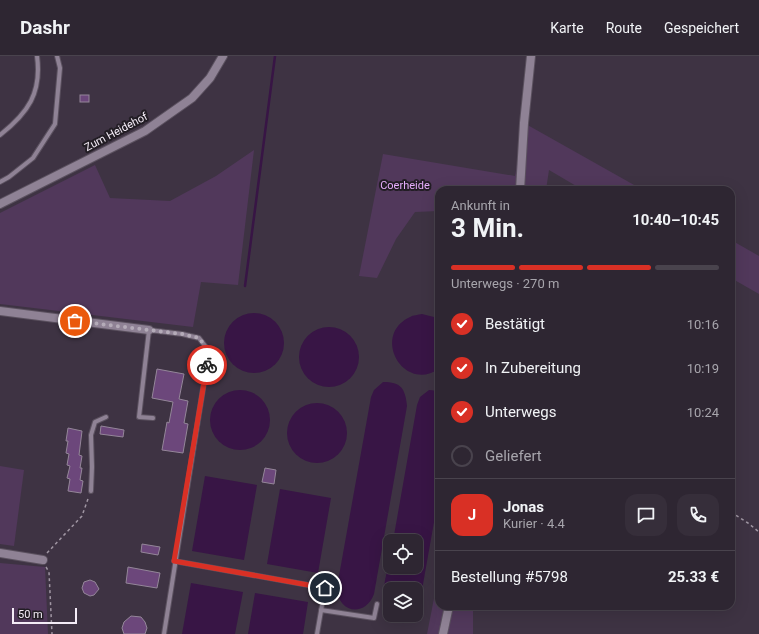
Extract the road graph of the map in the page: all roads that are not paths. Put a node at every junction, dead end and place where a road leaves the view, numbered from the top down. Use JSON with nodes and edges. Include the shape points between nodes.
{"nodes":[{"id":1,"x":37,"y":56,"type":"edge"},
{"id":2,"x":57,"y":56,"type":"edge"},
{"id":3,"x":223,"y":56,"type":"edge"},
{"id":4,"x":531,"y":56,"type":"edge"},
{"id":5,"x":0,"y":134,"type":"edge"},
{"id":6,"x":0,"y":182,"type":"edge"},
{"id":7,"x":520,"y":186,"type":"edge"},
{"id":8,"x":0,"y":204,"type":"edge"},
{"id":9,"x":0,"y":311,"type":"edge"},
{"id":10,"x":149,"y":330,"type":"junction"},
{"id":11,"x":106,"y":416,"type":"dead end"},
{"id":12,"x":153,"y":418,"type":"dead end"},
{"id":13,"x":91,"y":491,"type":"road end"},
{"id":14,"x":0,"y":553,"type":"edge"},
{"id":15,"x":43,"y":560,"type":"road end"},
{"id":16,"x":174,"y":561,"type":"junction"},
{"id":17,"x":377,"y":604,"type":"dead end"},
{"id":18,"x":322,"y":610,"type":"junction"},
{"id":19,"x":448,"y":610,"type":"edge"},
{"id":20,"x":164,"y":634,"type":"edge"},
{"id":21,"x":318,"y":634,"type":"edge"},
{"id":22,"x":443,"y":634,"type":"edge"}],
"edges":[{"from":1,"to":5,"type":"lane","via":[[39,70],[35,92],[26,110]]},
{"from":2,"to":6,"type":"lane","via":[[60,68],[55,124],[32,158]]},
{"from":3,"to":8,"type":"street","name":"Zum Heidehof","via":[[210,78],[192,98],[145,131]]},
{"from":4,"to":7,"type":"street"},
{"from":9,"to":10,"type":"street"},
{"from":10,"to":12,"type":"lane","via":[[139,417]]},
{"from":10,"to":16,"type":"lane","via":[[199,338],[209,351]]},
{"from":11,"to":13,"type":"lane","via":[[95,422],[91,435]]},
{"from":14,"to":15,"type":"street"},
{"from":16,"to":18,"type":"lane","via":[[325,588]]},
{"from":16,"to":20,"type":"lane"},
{"from":17,"to":18,"type":"lane","via":[[374,618]]},
{"from":18,"to":21,"type":"lane"},
{"from":19,"to":22,"type":"street"}]}
